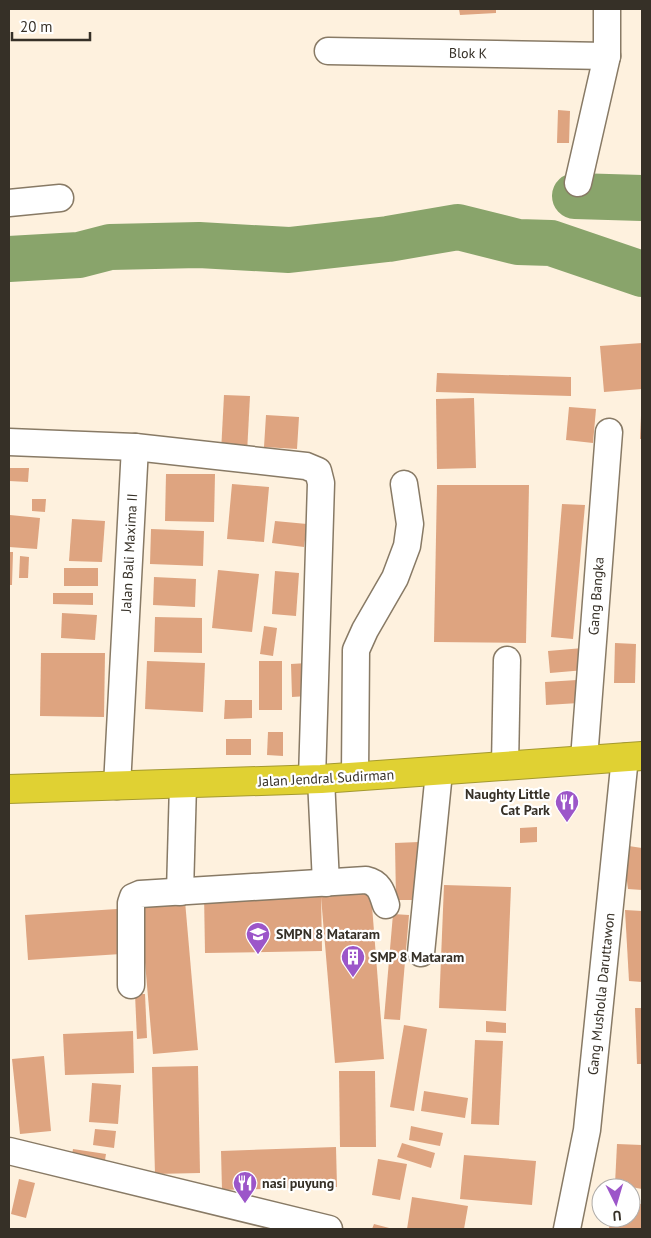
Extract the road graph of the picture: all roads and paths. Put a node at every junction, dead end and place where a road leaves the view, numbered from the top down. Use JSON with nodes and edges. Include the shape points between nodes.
{"nodes":[{"id":1,"x":607,"y":9,"type":"edge"},
{"id":2,"x":328,"y":51,"type":"dead end"},
{"id":3,"x":607,"y":56,"type":"junction"},
{"id":4,"x":578,"y":183,"type":"dead end"},
{"id":5,"x":60,"y":198,"type":"dead end"},
{"id":6,"x":9,"y":203,"type":"edge"},
{"id":7,"x":609,"y":432,"type":"dead end"},
{"id":8,"x":9,"y":442,"type":"edge"},
{"id":9,"x":135,"y":447,"type":"junction"},
{"id":10,"x":404,"y":484,"type":"dead end"},
{"id":11,"x":507,"y":660,"type":"dead end"},
{"id":12,"x":634,"y":756,"type":"edge"},
{"id":13,"x":584,"y":759,"type":"junction"},
{"id":14,"x":505,"y":766,"type":"junction"},
{"id":15,"x":440,"y":772,"type":"junction"},
{"id":16,"x":355,"y":776,"type":"junction"},
{"id":17,"x":317,"y":779,"type":"junction"},
{"id":18,"x":183,"y":784,"type":"junction"},
{"id":19,"x":117,"y":786,"type":"junction"},
{"id":20,"x":9,"y":789,"type":"edge"},
{"id":21,"x":326,"y":883,"type":"junction"},
{"id":22,"x":180,"y":892,"type":"junction"},
{"id":23,"x":386,"y":905,"type":"dead end"},
{"id":24,"x":421,"y":954,"type":"dead end"},
{"id":25,"x":131,"y":985,"type":"dead end"},
{"id":26,"x":9,"y":1151,"type":"edge"},
{"id":27,"x":329,"y":1229,"type":"edge"},
{"id":28,"x":567,"y":1229,"type":"edge"}],
"edges":[{"from":1,"to":3,"type":"street"},
{"from":2,"to":3,"type":"street","name":"Blok K"},
{"from":3,"to":4,"type":"street"},
{"from":5,"to":6,"type":"street"},
{"from":7,"to":13,"type":"street","name":"Gang Bangka"},
{"from":8,"to":9,"type":"street"},
{"from":9,"to":17,"type":"street","via":[[306,466],[318,471],[321,483]]},
{"from":9,"to":19,"type":"street","name":"Jalan Bali Maxima II"},
{"from":10,"to":16,"type":"street","via":[[410,524],[407,546],[395,578],[356,650]]},
{"from":11,"to":14,"type":"street"},
{"from":12,"to":13,"type":"highway","name":"Jalan Jendral Sudirman"},
{"from":12,"to":28,"type":"street","name":"Gang Musholla Daruttawon","via":[[588,1130]]},
{"from":13,"to":14,"type":"highway","name":"Jalan Jendral Sudirman"},
{"from":14,"to":15,"type":"highway","name":"Jalan Jendral Sudirman"},
{"from":15,"to":16,"type":"highway","name":"Jalan Jendral Sudirman"},
{"from":15,"to":24,"type":"street"},
{"from":16,"to":17,"type":"highway","name":"Jalan Jendral Sudirman"},
{"from":17,"to":18,"type":"highway","name":"Jalan Jendral Sudirman"},
{"from":17,"to":21,"type":"street"},
{"from":18,"to":19,"type":"highway","name":"Jalan Jendral Sudirman"},
{"from":18,"to":22,"type":"street"},
{"from":19,"to":20,"type":"highway","name":"Jalan Jendral Sudirman"},
{"from":21,"to":22,"type":"street"},
{"from":21,"to":23,"type":"street","via":[[372,882],[381,889]]},
{"from":22,"to":25,"type":"street","via":[[133,896]]},
{"from":26,"to":27,"type":"street"}]}
